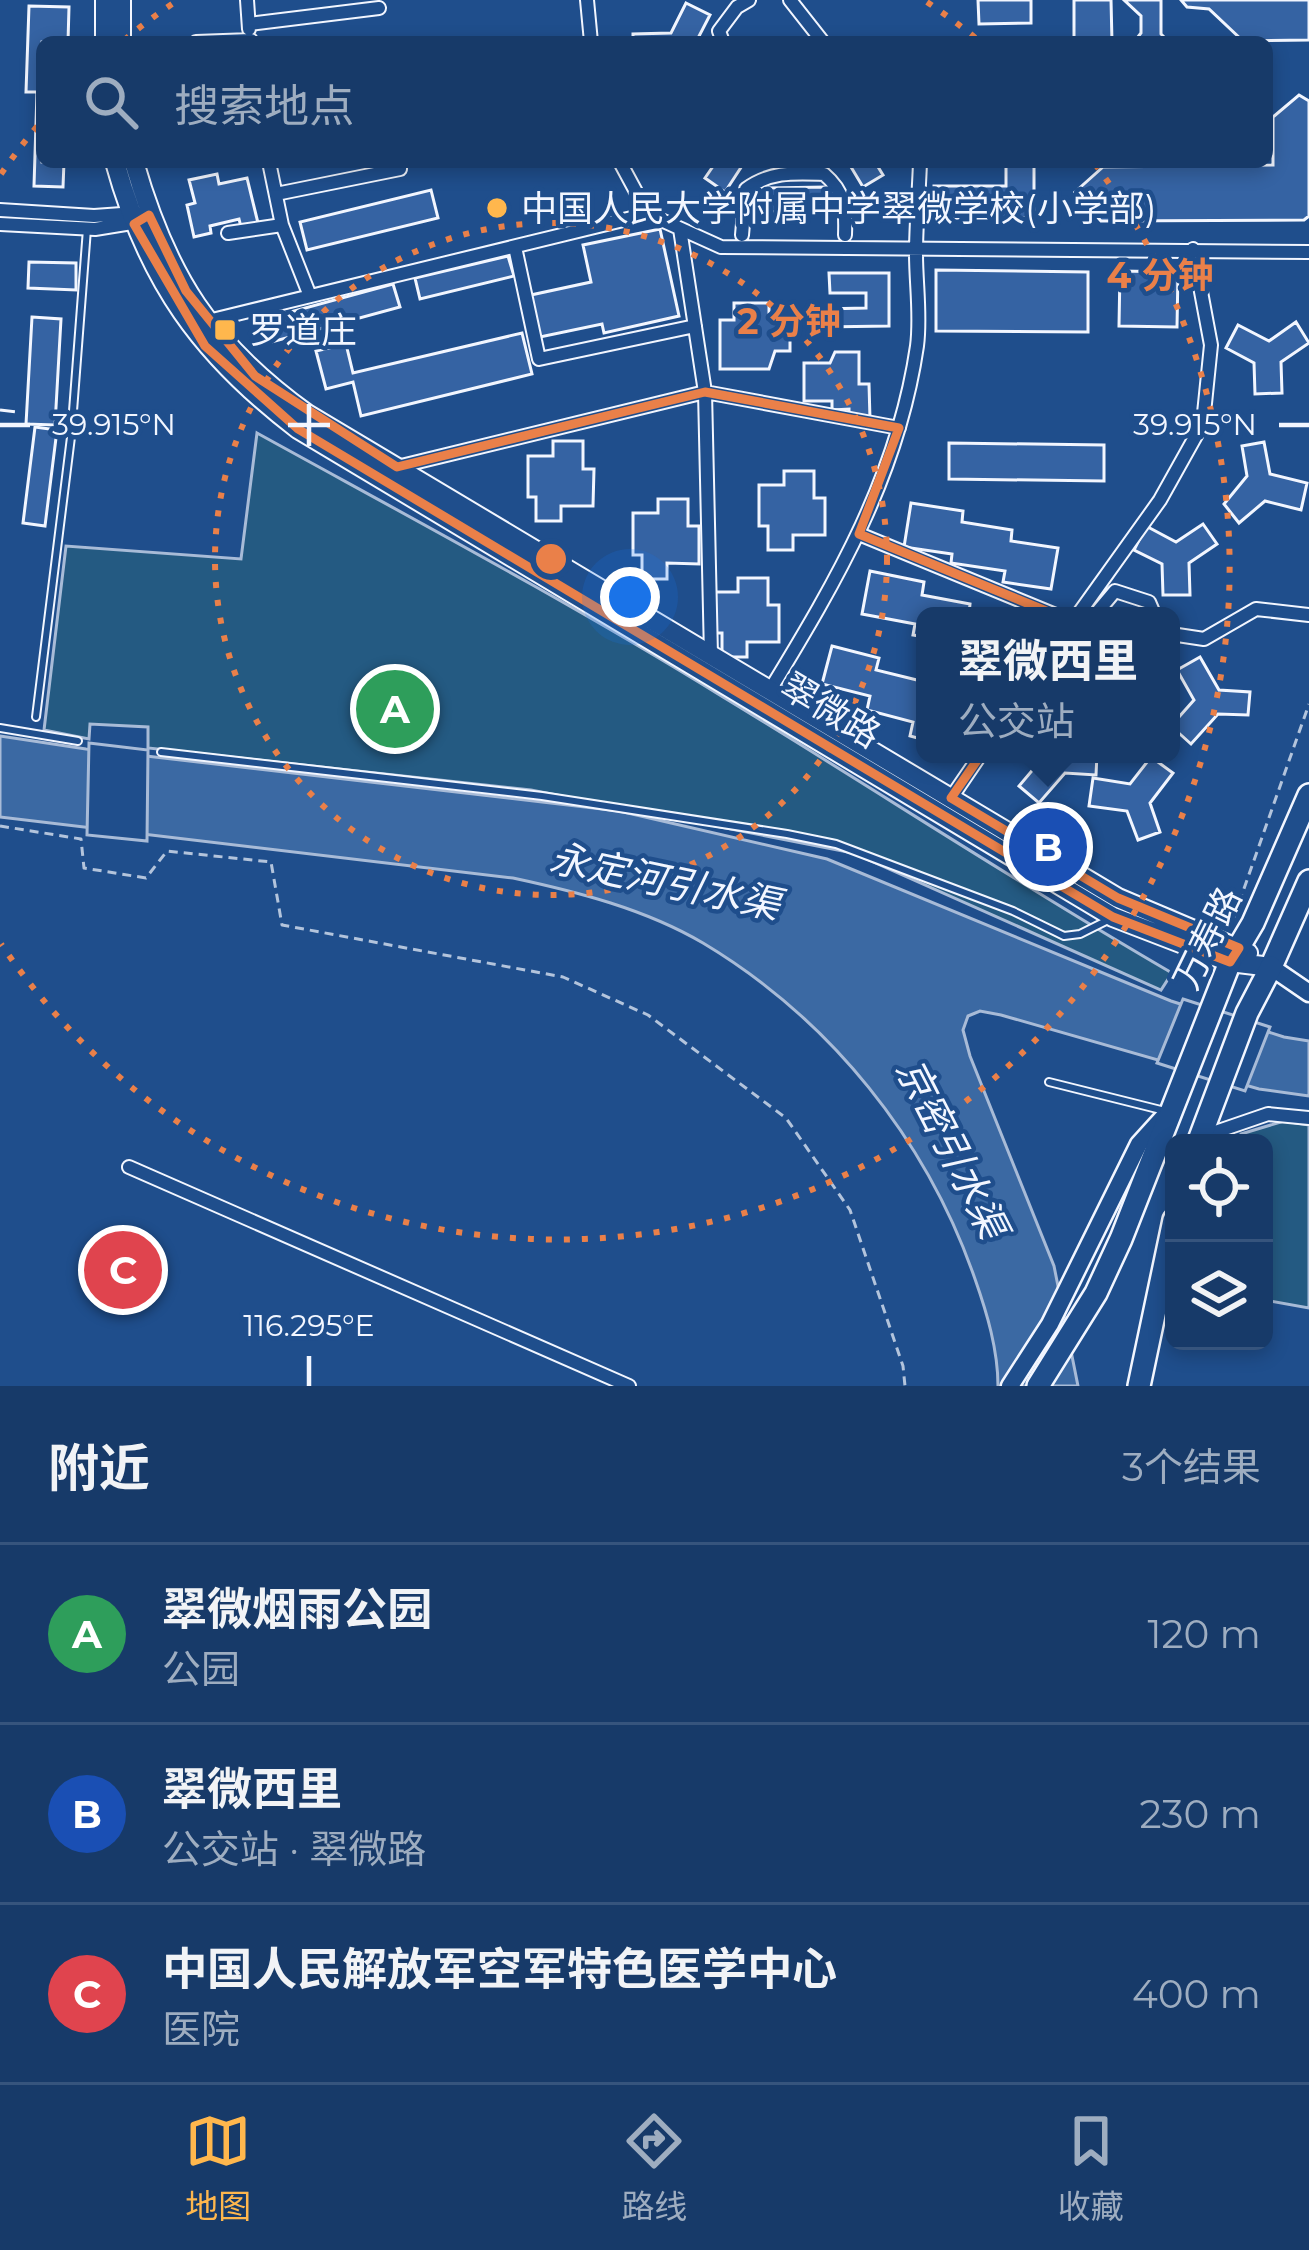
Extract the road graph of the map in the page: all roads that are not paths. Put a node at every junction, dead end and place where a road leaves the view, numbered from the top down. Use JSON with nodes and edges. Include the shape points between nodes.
{"nodes":[{"id":1,"x":105,"y":0,"type":"edge"},
{"id":2,"x":121,"y":0,"type":"edge"},
{"id":3,"x":247,"y":0,"type":"edge"},
{"id":4,"x":587,"y":0,"type":"edge"},
{"id":5,"x":749,"y":0,"type":"edge"},
{"id":6,"x":790,"y":0,"type":"edge"},
{"id":7,"x":379,"y":8,"type":"dead end"},
{"id":8,"x":249,"y":23,"type":"junction"},
{"id":9,"x":104,"y":36,"type":"edge"},
{"id":10,"x":121,"y":36,"type":"edge"},
{"id":11,"x":250,"y":36,"type":"edge"},
{"id":12,"x":590,"y":36,"type":"edge"},
{"id":13,"x":721,"y":36,"type":"edge"},
{"id":14,"x":818,"y":36,"type":"edge"},
{"id":15,"x":118,"y":168,"type":"edge"},
{"id":16,"x":134,"y":168,"type":"edge"},
{"id":17,"x":270,"y":168,"type":"edge"},
{"id":18,"x":623,"y":168,"type":"edge"},
{"id":19,"x":791,"y":168,"type":"edge"},
{"id":20,"x":799,"y":168,"type":"edge"},
{"id":21,"x":920,"y":168,"type":"edge"},
{"id":22,"x":400,"y":169,"type":"dead end"},
{"id":23,"x":276,"y":194,"type":"junction"},
{"id":24,"x":0,"y":210,"type":"edge"},
{"id":25,"x":647,"y":214,"type":"junction"},
{"id":26,"x":138,"y":217,"type":"junction"},
{"id":27,"x":0,"y":224,"type":"edge"},
{"id":28,"x":283,"y":225,"type":"junction"},
{"id":29,"x":87,"y":229,"type":"junction"},
{"id":30,"x":680,"y":229,"type":"junction"},
{"id":31,"x":228,"y":233,"type":"dead end"},
{"id":32,"x":742,"y":235,"type":"dead end"},
{"id":33,"x":845,"y":235,"type":"dead end"},
{"id":34,"x":514,"y":247,"type":"junction"},
{"id":35,"x":916,"y":248,"type":"junction"},
{"id":36,"x":1193,"y":249,"type":"junction"},
{"id":37,"x":1309,"y":252,"type":"edge"},
{"id":38,"x":310,"y":296,"type":"junction"},
{"id":39,"x":208,"y":321,"type":"junction"},
{"id":40,"x":695,"y":326,"type":"junction"},
{"id":41,"x":705,"y":392,"type":"junction"},
{"id":42,"x":899,"y":428,"type":"junction"},
{"id":43,"x":398,"y":467,"type":"junction"},
{"id":44,"x":859,"y":533,"type":"junction"},
{"id":45,"x":1036,"y":607,"type":"edge"},
{"id":46,"x":1083,"y":607,"type":"edge"},
{"id":47,"x":1101,"y":607,"type":"edge"},
{"id":48,"x":1150,"y":607,"type":"edge"},
{"id":49,"x":1309,"y":615,"type":"edge"},
{"id":50,"x":1180,"y":635,"type":"edge"},
{"id":51,"x":711,"y":655,"type":"junction"},
{"id":52,"x":770,"y":690,"type":"junction"},
{"id":53,"x":36,"y":717,"type":"dead end"},
{"id":54,"x":0,"y":728,"type":"edge"},
{"id":55,"x":78,"y":741,"type":"dead end"},
{"id":56,"x":161,"y":752,"type":"dead end"},
{"id":57,"x":975,"y":763,"type":"edge"},
{"id":58,"x":1309,"y":795,"type":"edge"},
{"id":59,"x":951,"y":798,"type":"junction"},
{"id":60,"x":1309,"y":880,"type":"edge"},
{"id":61,"x":1113,"y":917,"type":"junction"},
{"id":62,"x":1234,"y":955,"type":"junction"},
{"id":63,"x":1271,"y":967,"type":"junction"},
{"id":64,"x":1309,"y":993,"type":"edge"},
{"id":65,"x":1049,"y":1082,"type":"dead end"},
{"id":66,"x":1168,"y":1112,"type":"junction"},
{"id":67,"x":1309,"y":1118,"type":"edge"},
{"id":68,"x":1201,"y":1134,"type":"edge"},
{"id":69,"x":1215,"y":1134,"type":"edge"},
{"id":70,"x":129,"y":1167,"type":"dead end"},
{"id":71,"x":1170,"y":1242,"type":"edge"},
{"id":72,"x":1141,"y":1382,"type":"edge"},
{"id":73,"x":629,"y":1386,"type":"edge"},
{"id":74,"x":1010,"y":1386,"type":"edge"},
{"id":75,"x":1038,"y":1386,"type":"edge"}],
"edges":[{"from":1,"to":9,"type":"main road"},
{"from":2,"to":10,"type":"main road"},
{"from":3,"to":8,"type":"street"},
{"from":4,"to":12,"type":"street"},
{"from":5,"to":13,"type":"street"},
{"from":6,"to":14,"type":"street"},
{"from":7,"to":8,"type":"street"},
{"from":8,"to":11,"type":"street"},
{"from":15,"to":26,"type":"main road","name":"翠微路"},
{"from":16,"to":26,"type":"main road","name":"翠微路"},
{"from":17,"to":23,"type":"street"},
{"from":18,"to":25,"type":"street"},
{"from":19,"to":32,"type":"street","via":[[746,189]]},
{"from":20,"to":33,"type":"street","via":[[841,189]]},
{"from":21,"to":35,"type":"street"},
{"from":22,"to":23,"type":"street"},
{"from":23,"to":28,"type":"street"},
{"from":24,"to":26,"type":"street"},
{"from":25,"to":30,"type":"street"},
{"from":25,"to":34,"type":"street"},
{"from":26,"to":29,"type":"street"},
{"from":26,"to":39,"type":"main road","name":"翠微路"},
{"from":26,"to":61,"type":"main road","name":"翠微路","via":[[171,298],[205,346],[298,428]]},
{"from":27,"to":29,"type":"street"},
{"from":28,"to":31,"type":"street"},
{"from":28,"to":38,"type":"street"},
{"from":29,"to":53,"type":"lane"},
{"from":30,"to":35,"type":"street","via":[[721,248]]},
{"from":30,"to":40,"type":"street"},
{"from":34,"to":38,"type":"street"},
{"from":34,"to":40,"type":"street","via":[[539,359]]},
{"from":35,"to":36,"type":"street"},
{"from":35,"to":42,"type":"street","via":[[918,342]]},
{"from":36,"to":37,"type":"street"},
{"from":36,"to":46,"type":"street","via":[[1211,344],[1203,423]]},
{"from":38,"to":39,"type":"street"},
{"from":39,"to":43,"type":"main road","name":"翠微路","via":[[255,376]]},
{"from":40,"to":41,"type":"street"},
{"from":41,"to":42,"type":"street"},
{"from":41,"to":43,"type":"street"},
{"from":41,"to":51,"type":"street"},
{"from":42,"to":44,"type":"street"},
{"from":43,"to":51,"type":"main road","name":"翠微路"},
{"from":44,"to":45,"type":"street"},
{"from":44,"to":52,"type":"street"},
{"from":47,"to":48,"type":"street","via":[[1114,591]]},
{"from":49,"to":50,"type":"street","via":[[1256,609],[1204,639]]},
{"from":51,"to":52,"type":"main road","name":"翠微路"},
{"from":52,"to":59,"type":"main road","name":"翠微路"},
{"from":54,"to":55,"type":"lane"},
{"from":56,"to":61,"type":"lane","via":[[542,796],[836,844],[1064,936]]},
{"from":57,"to":59,"type":"street"},
{"from":58,"to":62,"type":"main road","name":"万寿路"},
{"from":59,"to":62,"type":"main road","name":"翠微路","via":[[1118,898]]},
{"from":60,"to":63,"type":"main road","name":"万寿路"},
{"from":61,"to":62,"type":"main road","name":"翠微路"},
{"from":62,"to":63,"type":"main road","name":"翠微路"},
{"from":62,"to":66,"type":"main road","name":"万寿路"},
{"from":63,"to":64,"type":"street"},
{"from":63,"to":68,"type":"main road","name":"万寿路"},
{"from":65,"to":66,"type":"lane"},
{"from":66,"to":74,"type":"street","name":"万寿路","via":[[1139,1144],[1050,1324]]},
{"from":66,"to":75,"type":"main road","name":"万寿路","via":[[1096,1293]]},
{"from":67,"to":69,"type":"street","via":[[1268,1114]]},
{"from":70,"to":73,"type":"street"},
{"from":71,"to":72,"type":"main road"}]}
